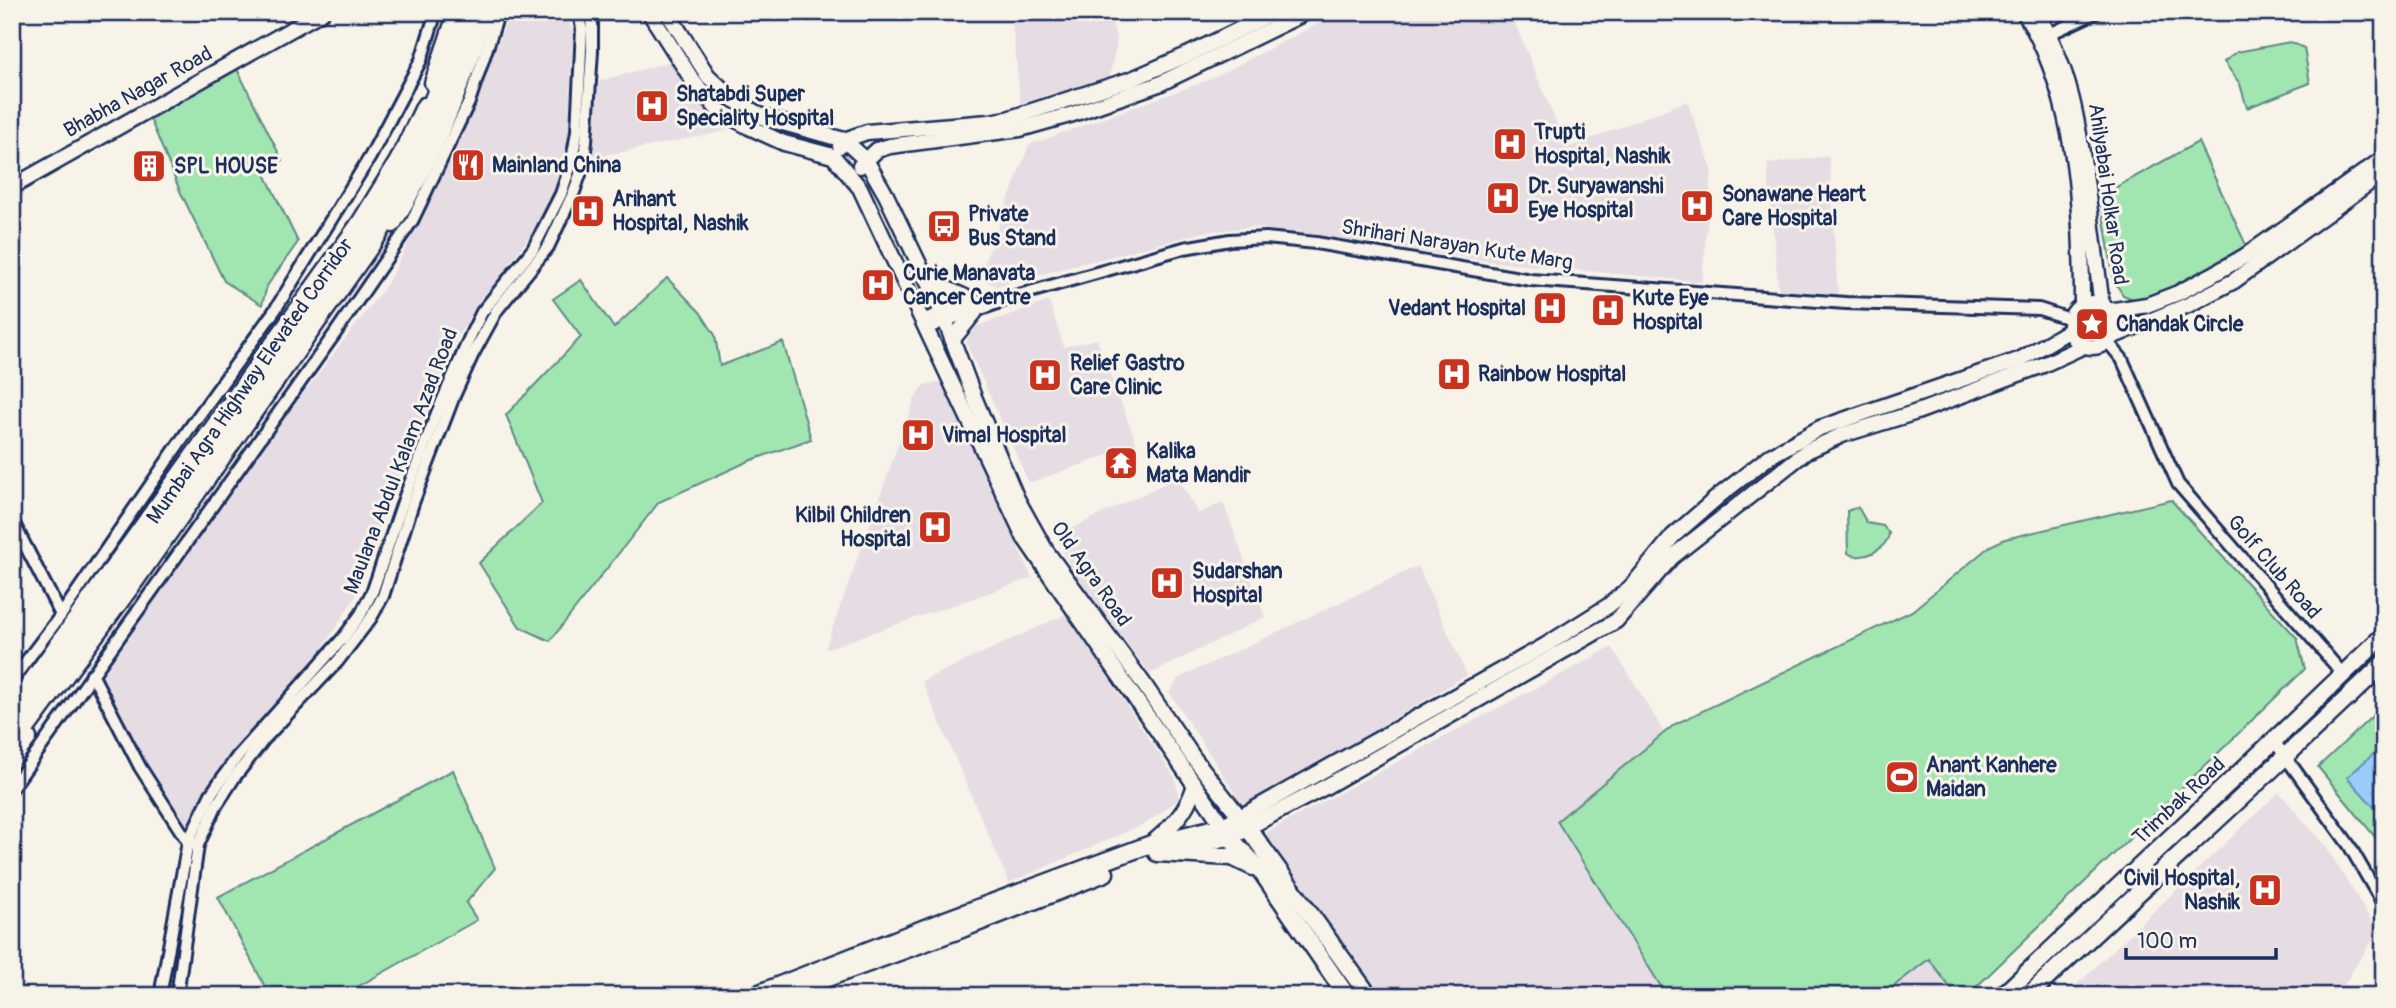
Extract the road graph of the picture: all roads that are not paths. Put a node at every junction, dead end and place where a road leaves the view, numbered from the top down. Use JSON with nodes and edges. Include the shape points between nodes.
{"nodes":[{"id":1,"x":322,"y":12,"type":"edge"},
{"id":2,"x":436,"y":12,"type":"edge"},
{"id":3,"x":456,"y":12,"type":"edge"},
{"id":4,"x":464,"y":12,"type":"edge"},
{"id":5,"x":478,"y":12,"type":"edge"},
{"id":6,"x":649,"y":12,"type":"edge"},
{"id":7,"x":667,"y":12,"type":"edge"},
{"id":8,"x":1275,"y":12,"type":"edge"},
{"id":9,"x":1307,"y":12,"type":"edge"},
{"id":10,"x":2024,"y":12,"type":"edge"},
{"id":11,"x":2036,"y":12,"type":"edge"},
{"id":12,"x":2097,"y":12,"type":"edge"},
{"id":13,"x":496,"y":13,"type":"edge"},
{"id":14,"x":586,"y":17,"type":"edge"},
{"id":15,"x":2045,"y":36,"type":"junction"},
{"id":16,"x":844,"y":140,"type":"junction"},
{"id":17,"x":833,"y":156,"type":"junction"},
{"id":18,"x":2384,"y":158,"type":"edge"},
{"id":19,"x":866,"y":160,"type":"junction"},
{"id":20,"x":2384,"y":172,"type":"edge"},
{"id":21,"x":855,"y":182,"type":"junction"},
{"id":22,"x":12,"y":187,"type":"edge"},
{"id":23,"x":927,"y":280,"type":"junction"},
{"id":24,"x":2082,"y":305,"type":"junction"},
{"id":25,"x":976,"y":307,"type":"junction"},
{"id":26,"x":2105,"y":308,"type":"junction"},
{"id":27,"x":944,"y":316,"type":"junction"},
{"id":28,"x":2070,"y":324,"type":"junction"},
{"id":29,"x":924,"y":325,"type":"junction"},
{"id":30,"x":2108,"y":339,"type":"junction"},
{"id":31,"x":953,"y":340,"type":"junction"},
{"id":32,"x":2084,"y":346,"type":"junction"},
{"id":33,"x":1851,"y":426,"type":"junction"},
{"id":34,"x":12,"y":520,"type":"edge"},
{"id":35,"x":61,"y":615,"type":"junction"},
{"id":36,"x":2384,"y":635,"type":"edge"},
{"id":37,"x":2384,"y":663,"type":"edge"},
{"id":38,"x":92,"y":674,"type":"junction"},
{"id":39,"x":2343,"y":674,"type":"junction"},
{"id":40,"x":12,"y":680,"type":"edge"},
{"id":41,"x":12,"y":707,"type":"edge"},
{"id":42,"x":12,"y":726,"type":"edge"},
{"id":43,"x":2274,"y":741,"type":"junction"},
{"id":44,"x":12,"y":748,"type":"edge"},
{"id":45,"x":2287,"y":757,"type":"junction"},
{"id":46,"x":12,"y":761,"type":"edge"},
{"id":47,"x":12,"y":788,"type":"edge"},
{"id":48,"x":1194,"y":788,"type":"junction"},
{"id":49,"x":1244,"y":822,"type":"junction"},
{"id":50,"x":1226,"y":832,"type":"junction"},
{"id":51,"x":193,"y":844,"type":"junction"},
{"id":52,"x":1154,"y":848,"type":"junction"},
{"id":53,"x":1262,"y":871,"type":"junction"},
{"id":54,"x":2384,"y":906,"type":"edge"},
{"id":55,"x":160,"y":996,"type":"edge"},
{"id":56,"x":177,"y":996,"type":"edge"},
{"id":57,"x":751,"y":996,"type":"edge"},
{"id":58,"x":780,"y":996,"type":"edge"},
{"id":59,"x":1347,"y":996,"type":"edge"},
{"id":60,"x":1369,"y":996,"type":"edge"},
{"id":61,"x":2002,"y":996,"type":"edge"},
{"id":62,"x":2028,"y":996,"type":"edge"}],
"edges":[{"from":1,"to":22,"type":"main road","name":"Bhabha Nagar Road"},
{"from":2,"to":35,"type":"street","via":[[421,60],[370,157],[307,260]]},
{"from":3,"to":41,"type":"main road","via":[[428,95],[397,162],[360,221]]},
{"from":4,"to":42,"type":"highway","name":"Mumbai Agra Highway Elevated Corridor","via":[[419,135],[388,194],[210,453]]},
{"from":5,"to":44,"type":"highway","name":"Mumbai Agra Highway Elevated Corridor","via":[[445,108],[379,234]]},
{"from":6,"to":17,"type":"main road","via":[[693,81],[718,110],[784,143]]},
{"from":7,"to":16,"type":"main road","via":[[708,76],[734,100],[765,118]]},
{"from":8,"to":16,"type":"main road","via":[[1132,79],[1007,119],[867,132]]},
{"from":9,"to":19,"type":"main road","via":[[1159,84],[1073,114],[1020,129],[890,146]]},
{"from":10,"to":15,"type":"main road","name":"Ahilyabai Holkar Road"},
{"from":11,"to":15,"type":"main road","name":"Ahilyabai Holkar Road"},
{"from":12,"to":15,"type":"street"},
{"from":13,"to":38,"type":"street","via":[[469,102],[412,221]]},
{"from":13,"to":46,"type":"main road","via":[[418,184],[384,240]]},
{"from":14,"to":51,"type":"street","name":"Maulana Abdul Kalam Azad Road","via":[[577,131],[561,194],[533,249],[482,312],[373,590],[344,637],[237,757]]},
{"from":15,"to":24,"type":"main road","name":"Ahilyabai Holkar Road","via":[[2072,161],[2082,251]]},
{"from":15,"to":26,"type":"main road","name":"Ahilyabai Holkar Road","via":[[2073,97]]},
{"from":16,"to":17,"type":"main road"},
{"from":16,"to":19,"type":"main road","name":"Old Agra Road"},
{"from":17,"to":21,"type":"main road","name":"Old Agra Road"},
{"from":18,"to":26,"type":"main road","via":[[2212,275],[2147,305]]},
{"from":19,"to":21,"type":"main road"},
{"from":19,"to":23,"type":"main road","name":"Old Agra Road"},
{"from":20,"to":30,"type":"main road","via":[[2234,281]]},
{"from":21,"to":29,"type":"main road","name":"Old Agra Road"},
{"from":23,"to":25,"type":"main road"},
{"from":23,"to":27,"type":"main road","name":"Old Agra Road"},
{"from":24,"to":26,"type":"main road"},
{"from":24,"to":28,"type":"main road"},
{"from":25,"to":27,"type":"street","name":"Shrihari Narayan Kute Marg"},
{"from":25,"to":28,"type":"street","name":"Shrihari Narayan Kute Marg","via":[[1184,248],[1266,238],[1531,280],[1846,303],[2039,309]]},
{"from":25,"to":31,"type":"main road"},
{"from":26,"to":30,"type":"main road","via":[[2113,324]]},
{"from":27,"to":29,"type":"street","name":"Shrihari Narayan Kute Marg"},
{"from":27,"to":31,"type":"main road","name":"Old Agra Road"},
{"from":28,"to":32,"type":"main road","via":[[2073,336]]},
{"from":28,"to":33,"type":"main road","via":[[2021,359]]},
{"from":29,"to":48,"type":"main road","name":"Old Agra Road","via":[[1024,537]]},
{"from":30,"to":32,"type":"main road","via":[[2096,347]]},
{"from":30,"to":39,"type":"street","name":"Golf Club Road","via":[[2122,359],[2178,485]]},
{"from":31,"to":49,"type":"main road","name":"Old Agra Road","via":[[1017,499],[1046,551]]},
{"from":32,"to":33,"type":"main road","via":[[1916,412]]},
{"from":33,"to":49,"type":"main road","via":[[1820,428],[1770,456],[1673,536],[1608,607]]},
{"from":34,"to":35,"type":"street"},
{"from":35,"to":40,"type":"street"},
{"from":36,"to":39,"type":"highway","name":"Trimbak Road"},
{"from":37,"to":45,"type":"highway","name":"Trimbak Road"},
{"from":38,"to":47,"type":"street"},
{"from":38,"to":51,"type":"street","via":[[140,767]]},
{"from":39,"to":43,"type":"highway","name":"Trimbak Road"},
{"from":43,"to":45,"type":"street"},
{"from":43,"to":61,"type":"highway","name":"Trimbak Road"},
{"from":45,"to":54,"type":"street"},
{"from":45,"to":62,"type":"highway","name":"Trimbak Road"},
{"from":48,"to":50,"type":"main road","name":"Old Agra Road"},
{"from":48,"to":52,"type":"main road","via":[[1189,803]]},
{"from":49,"to":50,"type":"highway"},
{"from":49,"to":60,"type":"highway","name":"Old Agra Road"},
{"from":50,"to":52,"type":"highway"},
{"from":50,"to":53,"type":"highway","name":"Old Agra Road"},
{"from":51,"to":55,"type":"street","name":"Maulana Abdul Kalam Azad Road"},
{"from":51,"to":56,"type":"street"},
{"from":52,"to":53,"type":"highway","via":[[1231,858]]},
{"from":52,"to":57,"type":"highway","via":[[948,919]]},
{"from":52,"to":58,"type":"highway","via":[[954,932]]},
{"from":53,"to":59,"type":"highway","name":"Old Agra Road"}]}
